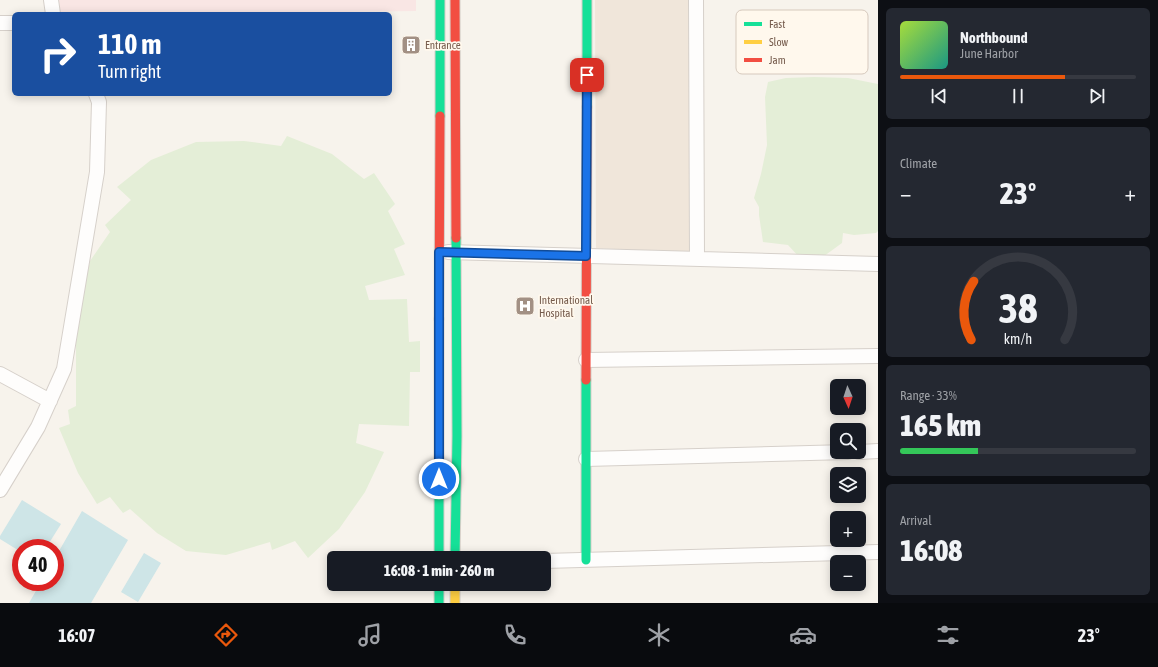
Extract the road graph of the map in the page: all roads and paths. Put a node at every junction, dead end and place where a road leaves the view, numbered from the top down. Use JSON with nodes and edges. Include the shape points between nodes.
{"nodes":[{"id":1,"x":52,"y":0,"type":"edge"},
{"id":2,"x":440,"y":0,"type":"edge"},
{"id":3,"x":455,"y":0,"type":"edge"},
{"id":4,"x":587,"y":0,"type":"edge"},
{"id":5,"x":696,"y":0,"type":"edge"},
{"id":6,"x":53,"y":12,"type":"edge"},
{"id":7,"x":0,"y":23,"type":"edge"},
{"id":8,"x":12,"y":23,"type":"edge"},
{"id":9,"x":97,"y":96,"type":"edge"},
{"id":10,"x":439,"y":252,"type":"junction"},
{"id":11,"x":456,"y":252,"type":"junction"},
{"id":12,"x":586,"y":256,"type":"junction"},
{"id":13,"x":697,"y":259,"type":"junction"},
{"id":14,"x":878,"y":264,"type":"edge"},
{"id":15,"x":878,"y":356,"type":"edge"},
{"id":16,"x":586,"y":360,"type":"junction"},
{"id":17,"x":0,"y":374,"type":"edge"},
{"id":18,"x":50,"y":401,"type":"junction"},
{"id":19,"x":878,"y":451,"type":"edge"},
{"id":20,"x":830,"y":452,"type":"edge"},
{"id":21,"x":866,"y":452,"type":"edge"},
{"id":22,"x":586,"y":459,"type":"junction"},
{"id":23,"x":0,"y":490,"type":"edge"},
{"id":24,"x":439,"y":551,"type":"edge"},
{"id":25,"x":455,"y":551,"type":"edge"},
{"id":26,"x":878,"y":552,"type":"edge"},
{"id":27,"x":586,"y":560,"type":"junction"},
{"id":28,"x":551,"y":561,"type":"edge"},
{"id":29,"x":439,"y":591,"type":"edge"},
{"id":30,"x":455,"y":591,"type":"edge"},
{"id":31,"x":439,"y":603,"type":"edge"},
{"id":32,"x":455,"y":603,"type":"edge"}],
"edges":[{"from":1,"to":6,"type":"street"},
{"from":2,"to":10,"type":"street"},
{"from":3,"to":11,"type":"street"},
{"from":4,"to":12,"type":"street"},
{"from":5,"to":13,"type":"street"},
{"from":7,"to":8,"type":"street"},
{"from":9,"to":18,"type":"street","via":[[99,102],[97,172],[64,369]]},
{"from":10,"to":11,"type":"street"},
{"from":10,"to":24,"type":"street"},
{"from":11,"to":12,"type":"street"},
{"from":11,"to":25,"type":"street"},
{"from":12,"to":13,"type":"street"},
{"from":12,"to":16,"type":"street"},
{"from":13,"to":14,"type":"street"},
{"from":15,"to":16,"type":"street"},
{"from":16,"to":22,"type":"street"},
{"from":17,"to":18,"type":"street"},
{"from":18,"to":23,"type":"street","via":[[38,427]]},
{"from":19,"to":21,"type":"street"},
{"from":20,"to":22,"type":"street"},
{"from":22,"to":27,"type":"street"},
{"from":26,"to":27,"type":"street"},
{"from":27,"to":28,"type":"street"},
{"from":29,"to":31,"type":"street"},
{"from":30,"to":32,"type":"street"}]}
